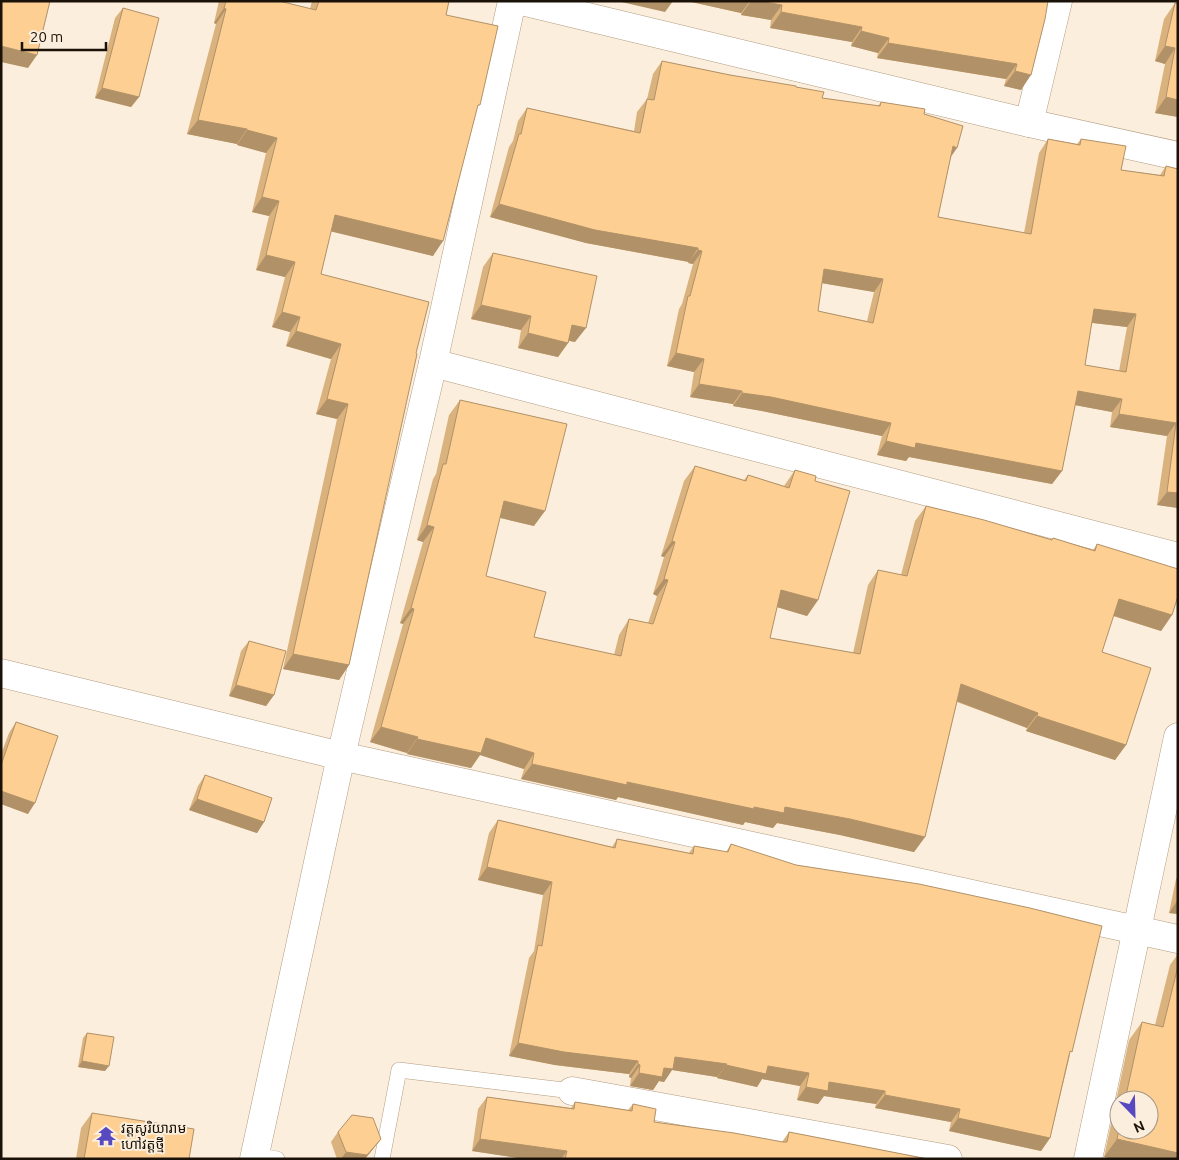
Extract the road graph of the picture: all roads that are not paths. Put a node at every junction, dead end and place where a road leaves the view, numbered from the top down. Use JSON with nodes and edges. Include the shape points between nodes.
{"nodes":[{"id":1,"x":512,"y":1,"type":"edge"},
{"id":2,"x":520,"y":1,"type":"edge"},
{"id":3,"x":1058,"y":1,"type":"edge"},
{"id":4,"x":1029,"y":123,"type":"junction"},
{"id":5,"x":1178,"y":156,"type":"edge"},
{"id":6,"x":433,"y":363,"type":"junction"},
{"id":7,"x":1178,"y":557,"type":"edge"},
{"id":8,"x":1,"y":673,"type":"edge"},
{"id":9,"x":1178,"y":737,"type":"edge"},
{"id":10,"x":341,"y":756,"type":"junction"},
{"id":11,"x":1137,"y":931,"type":"junction"},
{"id":12,"x":1178,"y":939,"type":"edge"},
{"id":13,"x":572,"y":1091,"type":"joint"},
{"id":14,"x":262,"y":1157,"type":"edge"},
{"id":15,"x":382,"y":1159,"type":"edge"},
{"id":16,"x":948,"y":1159,"type":"edge"},
{"id":17,"x":1088,"y":1159,"type":"edge"}],
"edges":[{"from":1,"to":6,"type":"street"},
{"from":2,"to":4,"type":"street"},
{"from":3,"to":4,"type":"street"},
{"from":4,"to":5,"type":"street"},
{"from":6,"to":7,"type":"street"},
{"from":6,"to":10,"type":"street"},
{"from":8,"to":10,"type":"street"},
{"from":9,"to":11,"type":"street"},
{"from":10,"to":11,"type":"street"},
{"from":10,"to":14,"type":"street"},
{"from":11,"to":12,"type":"street"},
{"from":11,"to":17,"type":"street"},
{"from":13,"to":15,"type":"lane","via":[[399,1070]]},
{"from":13,"to":16,"type":"street"}]}
